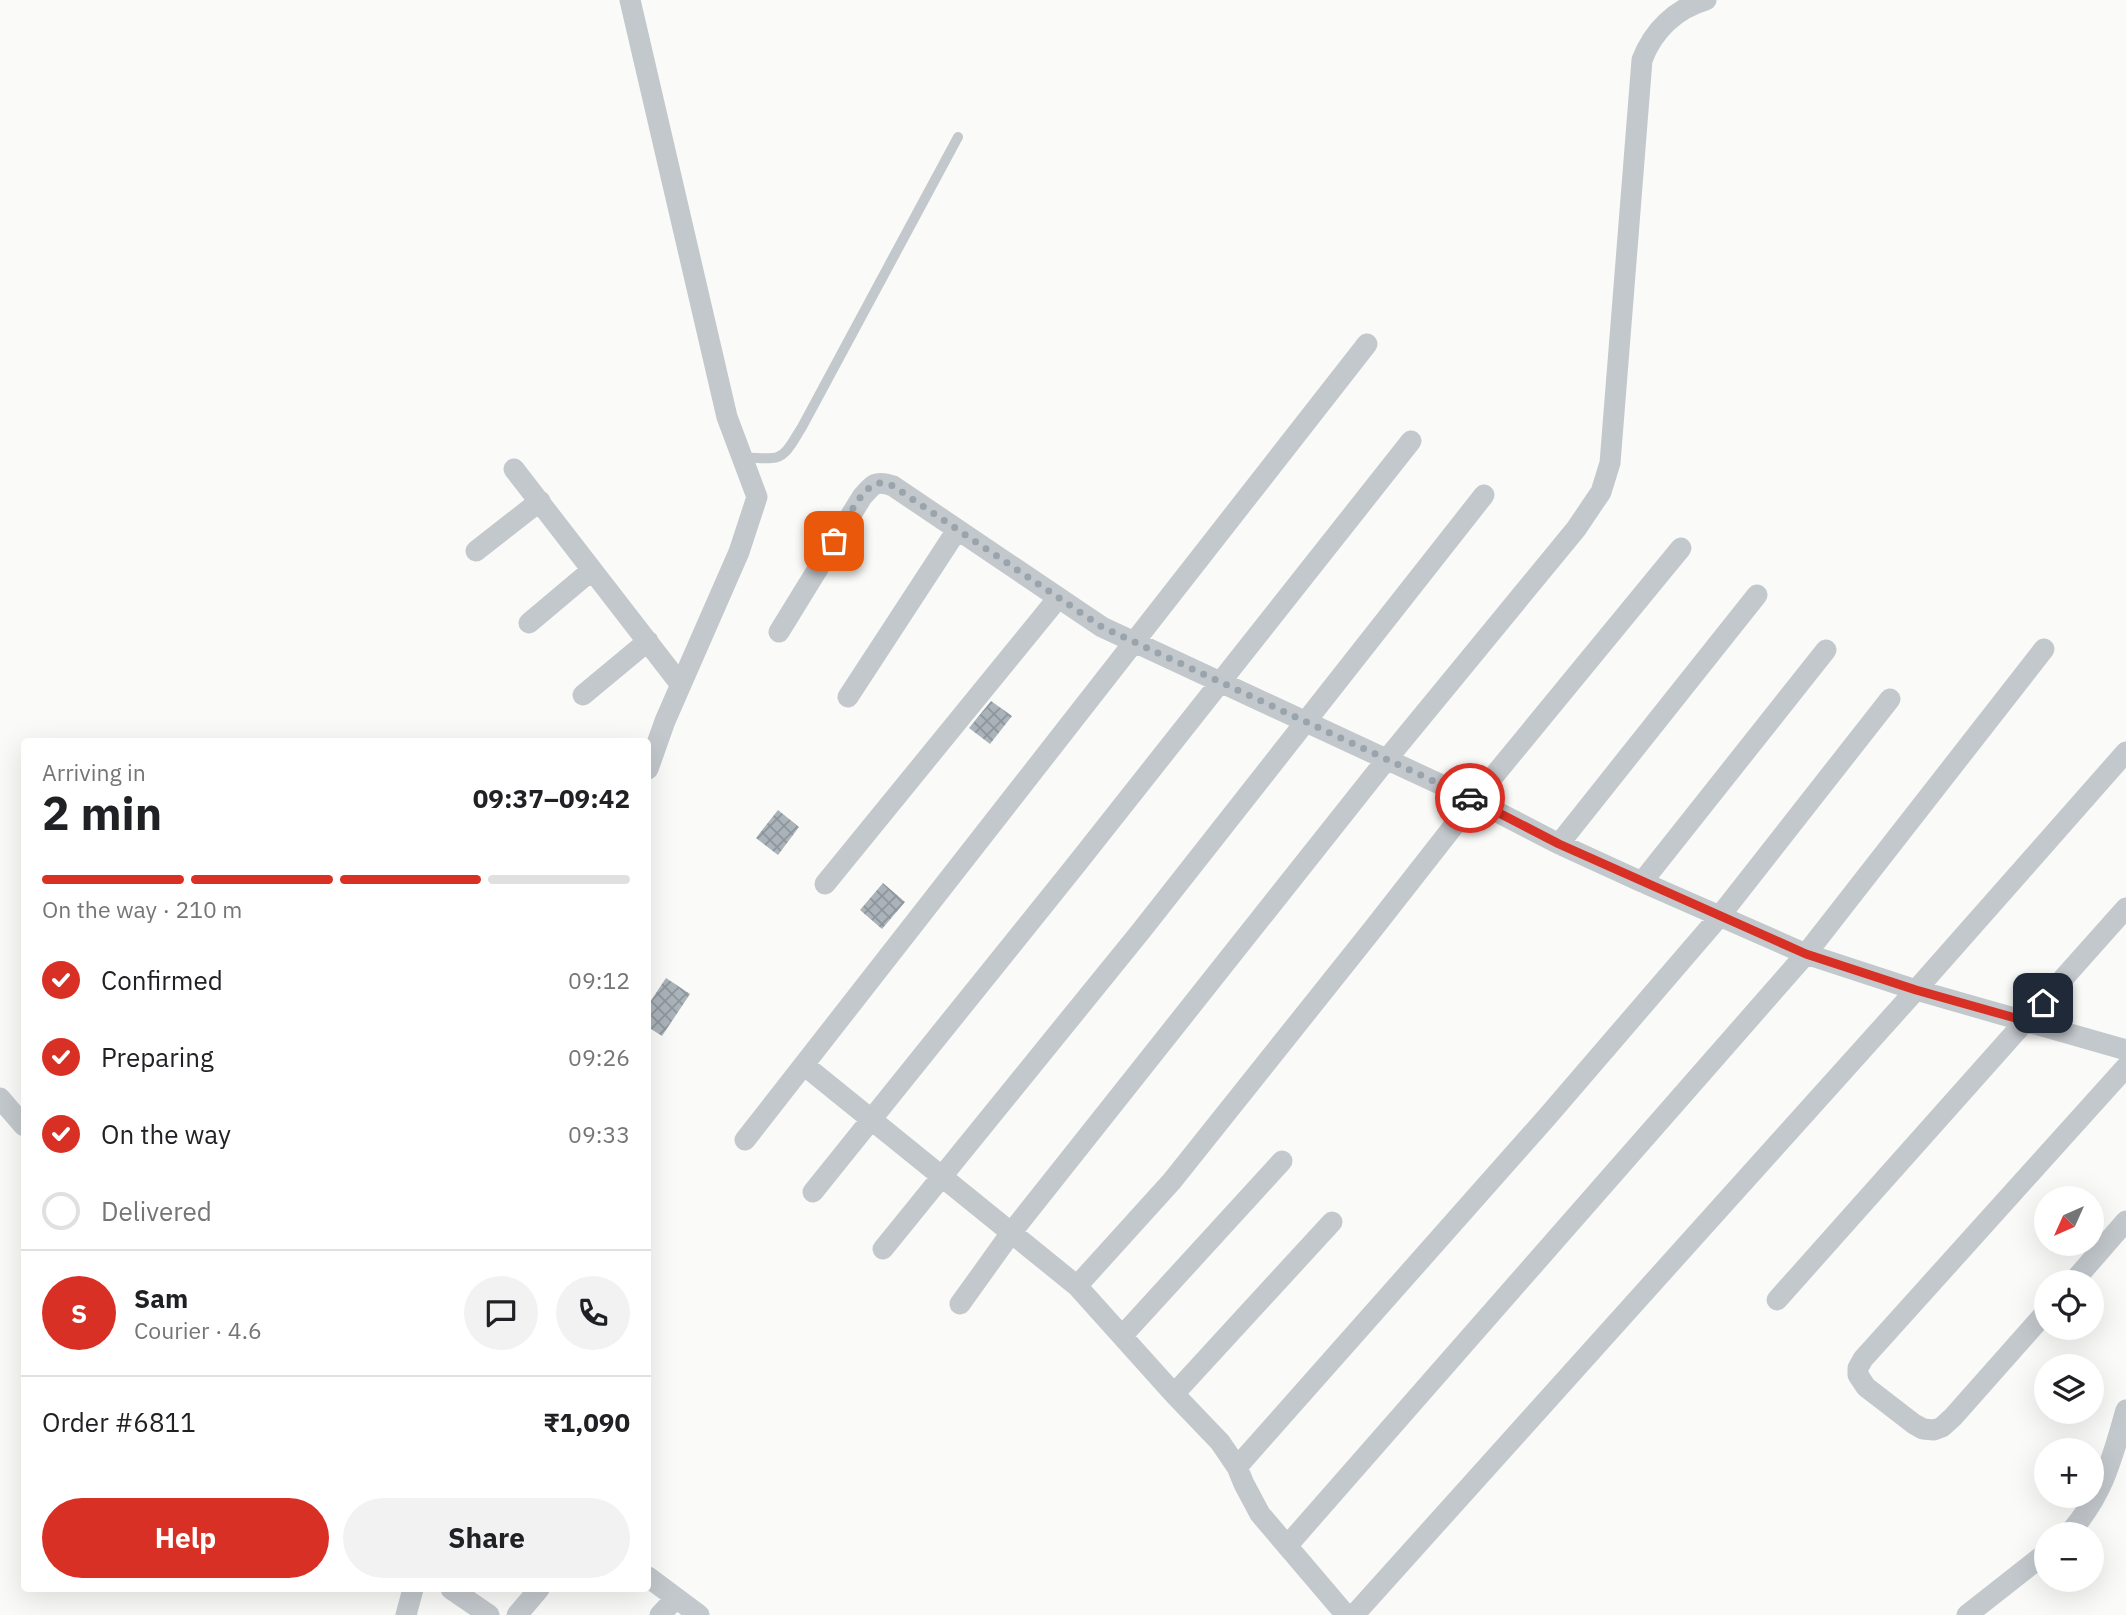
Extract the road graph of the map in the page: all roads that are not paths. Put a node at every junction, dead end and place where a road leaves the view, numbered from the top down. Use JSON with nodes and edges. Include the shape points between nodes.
{"nodes":[{"id":1,"x":630,"y":0,"type":"edge"},
{"id":2,"x":1706,"y":0,"type":"edge"},
{"id":3,"x":958,"y":137,"type":"dead end"},
{"id":4,"x":1367,"y":344,"type":"dead end"},
{"id":5,"x":1411,"y":441,"type":"dead end"},
{"id":6,"x":744,"y":458,"type":"junction"},
{"id":7,"x":514,"y":469,"type":"dead end"},
{"id":8,"x":1484,"y":495,"type":"dead end"},
{"id":9,"x":540,"y":501,"type":"junction"},
{"id":10,"x":957,"y":530,"type":"junction"},
{"id":11,"x":1681,"y":548,"type":"dead end"},
{"id":12,"x":476,"y":551,"type":"dead end"},
{"id":13,"x":592,"y":570,"type":"junction"},
{"id":14,"x":1757,"y":595,"type":"dead end"},
{"id":15,"x":1058,"y":598,"type":"junction"},
{"id":16,"x":529,"y":623,"type":"dead end"},
{"id":17,"x":779,"y":632,"type":"dead end"},
{"id":18,"x":648,"y":641,"type":"junction"},
{"id":19,"x":1133,"y":643,"type":"junction"},
{"id":20,"x":2044,"y":649,"type":"dead end"},
{"id":21,"x":1826,"y":650,"type":"dead end"},
{"id":22,"x":1219,"y":683,"type":"junction"},
{"id":23,"x":681,"y":685,"type":"junction"},
{"id":24,"x":583,"y":695,"type":"dead end"},
{"id":25,"x":848,"y":696,"type":"dead end"},
{"id":26,"x":1890,"y":699,"type":"dead end"},
{"id":27,"x":1305,"y":720,"type":"junction"},
{"id":28,"x":2126,"y":752,"type":"edge"},
{"id":29,"x":1387,"y":759,"type":"junction"},
{"id":30,"x":651,"y":761,"type":"edge"},
{"id":31,"x":1474,"y":800,"type":"junction"},
{"id":32,"x":1559,"y":844,"type":"junction"},
{"id":33,"x":1642,"y":882,"type":"junction"},
{"id":34,"x":825,"y":884,"type":"dead end"},
{"id":35,"x":2126,"y":908,"type":"edge"},
{"id":36,"x":1719,"y":916,"type":"junction"},
{"id":37,"x":1806,"y":954,"type":"junction"},
{"id":38,"x":1916,"y":990,"type":"junction"},
{"id":39,"x":2026,"y":1021,"type":"junction"},
{"id":40,"x":2126,"y":1050,"type":"edge"},
{"id":41,"x":804,"y":1065,"type":"junction"},
{"id":42,"x":2126,"y":1067,"type":"edge"},
{"id":43,"x":0,"y":1098,"type":"edge"},
{"id":44,"x":872,"y":1120,"type":"junction"},
{"id":45,"x":21,"y":1122,"type":"edge"},
{"id":46,"x":745,"y":1140,"type":"dead end"},
{"id":47,"x":1282,"y":1161,"type":"dead end"},
{"id":48,"x":941,"y":1176,"type":"junction"},
{"id":49,"x":813,"y":1192,"type":"dead end"},
{"id":50,"x":2126,"y":1221,"type":"edge"},
{"id":51,"x":1332,"y":1222,"type":"dead end"},
{"id":52,"x":1012,"y":1233,"type":"junction"},
{"id":53,"x":883,"y":1248,"type":"dead end"},
{"id":54,"x":2083,"y":1270,"type":"edge"},
{"id":55,"x":1077,"y":1286,"type":"junction"},
{"id":56,"x":1777,"y":1300,"type":"dead end"},
{"id":57,"x":960,"y":1304,"type":"dead end"},
{"id":58,"x":2034,"y":1325,"type":"edge"},
{"id":59,"x":1123,"y":1335,"type":"junction"},
{"id":60,"x":1174,"y":1394,"type":"junction"},
{"id":61,"x":2126,"y":1410,"type":"edge"},
{"id":62,"x":1237,"y":1468,"type":"junction"},
{"id":63,"x":2079,"y":1522,"type":"edge"},
{"id":64,"x":1287,"y":1546,"type":"junction"},
{"id":65,"x":2034,"y":1562,"type":"edge"},
{"id":66,"x":651,"y":1579,"type":"edge"},
{"id":67,"x":412,"y":1592,"type":"edge"},
{"id":68,"x":456,"y":1592,"type":"edge"},
{"id":69,"x":536,"y":1592,"type":"edge"},
{"id":70,"x":676,"y":1598,"type":"junction"},
{"id":71,"x":406,"y":1615,"type":"edge"},
{"id":72,"x":489,"y":1615,"type":"edge"},
{"id":73,"x":517,"y":1615,"type":"edge"},
{"id":74,"x":660,"y":1615,"type":"edge"},
{"id":75,"x":699,"y":1615,"type":"edge"},
{"id":76,"x":1346,"y":1615,"type":"edge"},
{"id":77,"x":1354,"y":1615,"type":"edge"},
{"id":78,"x":1967,"y":1615,"type":"edge"}],
"edges":[{"from":1,"to":6,"type":"street","via":[[727,417]]},
{"from":2,"to":29,"type":"street","via":[[1677,13],[1649,41],[1642,60],[1610,463],[1601,492],[1577,530]]},
{"from":3,"to":6,"type":"lane","via":[[787,450],[771,458]]},
{"from":4,"to":19,"type":"street"},
{"from":5,"to":22,"type":"street"},
{"from":6,"to":23,"type":"street","via":[[757,497],[739,552]]},
{"from":7,"to":9,"type":"street"},
{"from":8,"to":27,"type":"street"},
{"from":9,"to":12,"type":"street"},
{"from":9,"to":13,"type":"street"},
{"from":10,"to":15,"type":"street"},
{"from":10,"to":17,"type":"street","via":[[893,486],[883,482],[872,485]]},
{"from":10,"to":25,"type":"street"},
{"from":11,"to":31,"type":"street"},
{"from":13,"to":16,"type":"street"},
{"from":13,"to":18,"type":"street"},
{"from":14,"to":32,"type":"street"},
{"from":15,"to":19,"type":"street"},
{"from":15,"to":34,"type":"street"},
{"from":18,"to":23,"type":"street"},
{"from":18,"to":24,"type":"street"},
{"from":19,"to":22,"type":"street"},
{"from":19,"to":41,"type":"street"},
{"from":20,"to":37,"type":"street"},
{"from":21,"to":33,"type":"street"},
{"from":22,"to":27,"type":"street"},
{"from":22,"to":44,"type":"street"},
{"from":23,"to":30,"type":"street"},
{"from":26,"to":36,"type":"street"},
{"from":27,"to":29,"type":"street"},
{"from":27,"to":48,"type":"street"},
{"from":28,"to":38,"type":"street"},
{"from":29,"to":31,"type":"street"},
{"from":29,"to":52,"type":"street"},
{"from":31,"to":32,"type":"street"},
{"from":31,"to":55,"type":"street","via":[[1172,1181]]},
{"from":32,"to":33,"type":"street"},
{"from":33,"to":36,"type":"street"},
{"from":35,"to":39,"type":"street"},
{"from":36,"to":37,"type":"street"},
{"from":36,"to":62,"type":"street"},
{"from":37,"to":38,"type":"street"},
{"from":37,"to":64,"type":"street"},
{"from":38,"to":39,"type":"street"},
{"from":38,"to":77,"type":"street"},
{"from":39,"to":40,"type":"street"},
{"from":39,"to":56,"type":"street"},
{"from":41,"to":44,"type":"street"},
{"from":41,"to":46,"type":"street"},
{"from":42,"to":58,"type":"street","via":[[1863,1359],[1858,1375],[1866,1387],[1914,1424],[1923,1429],[1942,1427]]},
{"from":43,"to":45,"type":"street"},
{"from":44,"to":48,"type":"street"},
{"from":44,"to":49,"type":"street"},
{"from":47,"to":59,"type":"street"},
{"from":48,"to":52,"type":"street"},
{"from":48,"to":53,"type":"street"},
{"from":50,"to":54,"type":"street"},
{"from":51,"to":60,"type":"street"},
{"from":52,"to":55,"type":"street"},
{"from":52,"to":57,"type":"street"},
{"from":55,"to":59,"type":"street"},
{"from":59,"to":60,"type":"street"},
{"from":60,"to":62,"type":"street","via":[[1220,1442]]},
{"from":61,"to":63,"type":"street","via":[[2099,1492]]},
{"from":62,"to":64,"type":"street","via":[[1260,1514]]},
{"from":64,"to":76,"type":"street"},
{"from":65,"to":78,"type":"street"},
{"from":66,"to":70,"type":"street"},
{"from":67,"to":71,"type":"street"},
{"from":68,"to":72,"type":"street"},
{"from":69,"to":73,"type":"street"},
{"from":70,"to":74,"type":"street"},
{"from":70,"to":75,"type":"street"}]}
